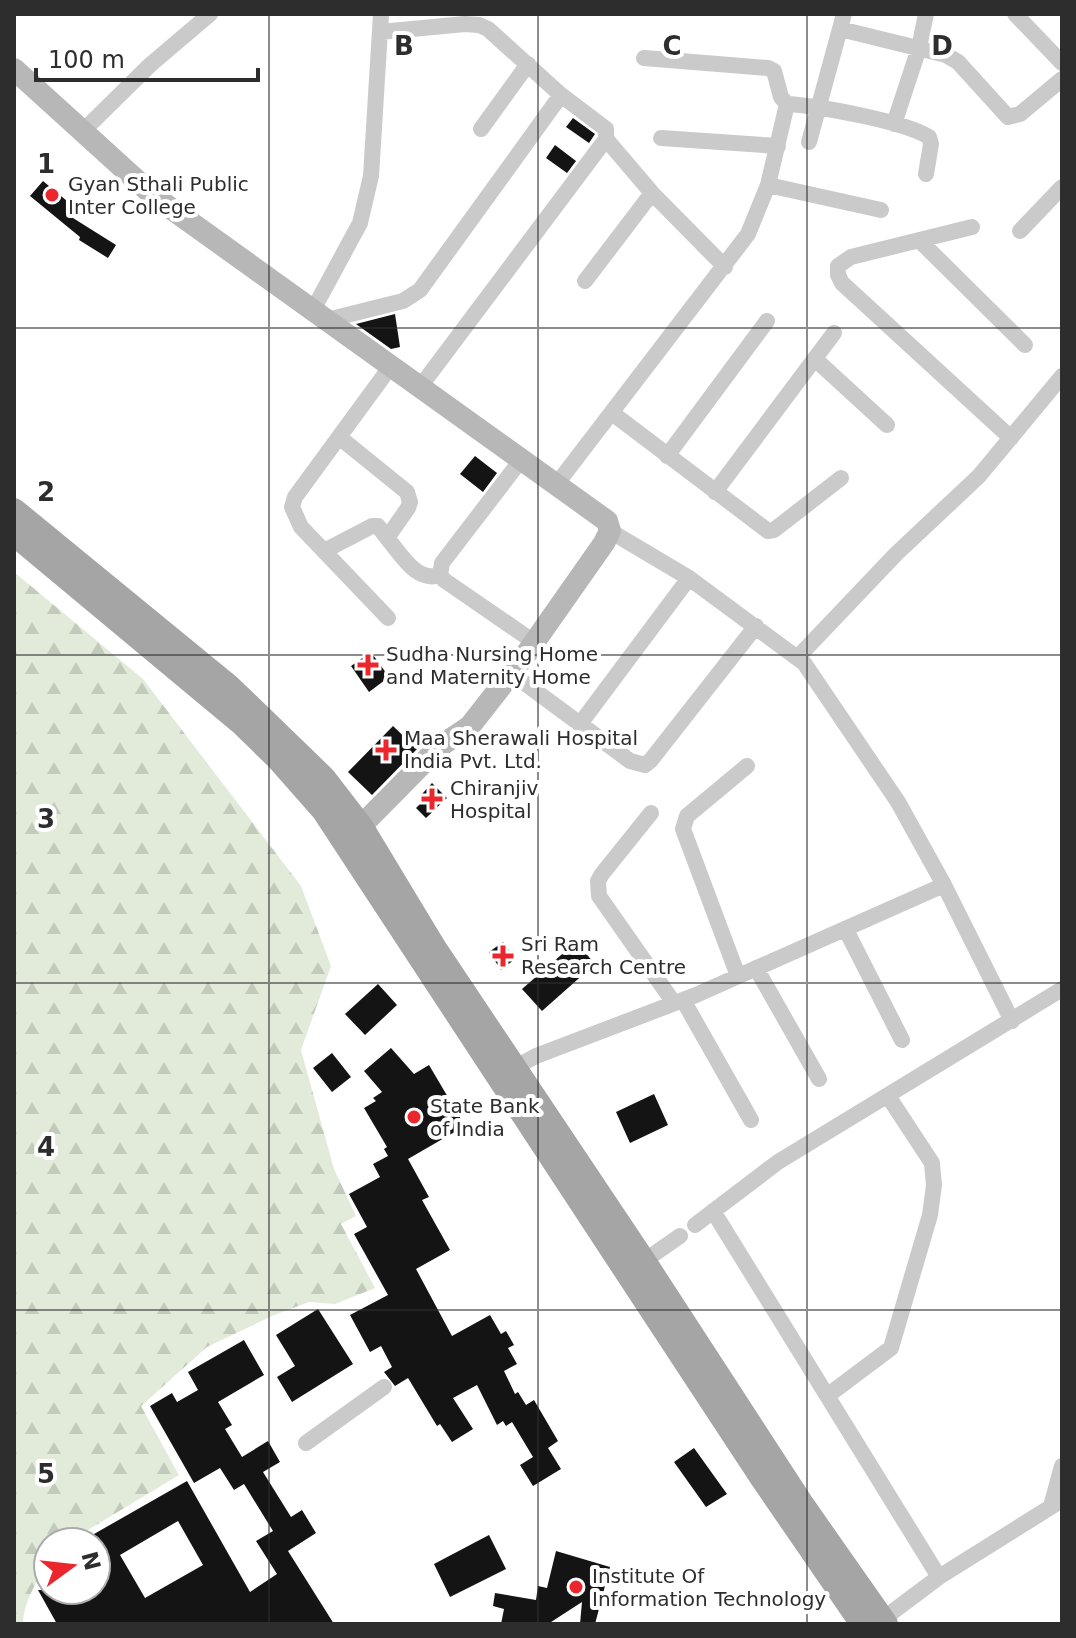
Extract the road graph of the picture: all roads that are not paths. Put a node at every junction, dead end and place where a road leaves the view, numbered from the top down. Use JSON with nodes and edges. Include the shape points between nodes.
{"nodes":[{"id":1,"x":210,"y":14,"type":"edge"},
{"id":2,"x":381,"y":14,"type":"edge"},
{"id":3,"x":926,"y":14,"type":"edge"},
{"id":4,"x":1015,"y":14,"type":"edge"},
{"id":5,"x":842,"y":22,"type":"edge"},
{"id":6,"x":380,"y":32,"type":"junction"},
{"id":7,"x":919,"y":48,"type":"junction"},
{"id":8,"x":644,"y":58,"type":"dead end"},
{"id":9,"x":1062,"y":63,"type":"edge"},
{"id":10,"x":528,"y":64,"type":"junction"},
{"id":11,"x":14,"y":69,"type":"edge"},
{"id":12,"x":1062,"y":79,"type":"edge"},
{"id":13,"x":561,"y":95,"type":"junction"},
{"id":14,"x":787,"y":104,"type":"junction"},
{"id":15,"x":819,"y":107,"type":"junction"},
{"id":16,"x":894,"y":124,"type":"junction"},
{"id":17,"x":481,"y":129,"type":"dead end"},
{"id":18,"x":83,"y":131,"type":"junction"},
{"id":19,"x":661,"y":138,"type":"dead end"},
{"id":20,"x":606,"y":139,"type":"junction"},
{"id":21,"x":809,"y":142,"type":"dead end"},
{"id":22,"x":778,"y":146,"type":"junction"},
{"id":23,"x":926,"y":174,"type":"dead end"},
{"id":24,"x":768,"y":185,"type":"junction"},
{"id":25,"x":1062,"y":187,"type":"edge"},
{"id":26,"x":652,"y":193,"type":"junction"},
{"id":27,"x":881,"y":210,"type":"dead end"},
{"id":28,"x":972,"y":227,"type":"dead end"},
{"id":29,"x":1020,"y":231,"type":"dead end"},
{"id":30,"x":919,"y":240,"type":"junction"},
{"id":31,"x":725,"y":267,"type":"junction"},
{"id":32,"x":585,"y":281,"type":"dead end"},
{"id":33,"x":320,"y":315,"type":"junction"},
{"id":34,"x":767,"y":321,"type":"dead end"},
{"id":35,"x":834,"y":333,"type":"dead end"},
{"id":36,"x":1025,"y":345,"type":"dead end"},
{"id":37,"x":815,"y":359,"type":"junction"},
{"id":38,"x":391,"y":366,"type":"junction"},
{"id":39,"x":1062,"y":376,"type":"edge"},
{"id":40,"x":420,"y":387,"type":"junction"},
{"id":41,"x":612,"y":413,"type":"junction"},
{"id":42,"x":887,"y":425,"type":"dead end"},
{"id":43,"x":339,"y":437,"type":"junction"},
{"id":44,"x":1011,"y":438,"type":"junction"},
{"id":45,"x":667,"y":456,"type":"junction"},
{"id":46,"x":521,"y":460,"type":"junction"},
{"id":47,"x":841,"y":478,"type":"dead end"},
{"id":48,"x":556,"y":485,"type":"junction"},
{"id":49,"x":715,"y":492,"type":"junction"},
{"id":50,"x":14,"y":510,"type":"edge"},
{"id":51,"x":610,"y":531,"type":"junction"},
{"id":52,"x":14,"y":534,"type":"edge"},
{"id":53,"x":387,"y":538,"type":"junction"},
{"id":54,"x":324,"y":551,"type":"junction"},
{"id":55,"x":440,"y":575,"type":"junction"},
{"id":56,"x":689,"y":578,"type":"junction"},
{"id":57,"x":388,"y":618,"type":"dead end"},
{"id":58,"x":756,"y":626,"type":"junction"},
{"id":59,"x":534,"y":642,"type":"junction"},
{"id":60,"x":797,"y":658,"type":"junction"},
{"id":61,"x":511,"y":673,"type":"junction"},
{"id":62,"x":580,"y":724,"type":"junction"},
{"id":63,"x":747,"y":766,"type":"dead end"},
{"id":64,"x":651,"y":813,"type":"dead end"},
{"id":65,"x":361,"y":826,"type":"junction"},
{"id":66,"x":944,"y":885,"type":"junction"},
{"id":67,"x":846,"y":930,"type":"junction"},
{"id":68,"x":756,"y":968,"type":"junction"},
{"id":69,"x":738,"y":976,"type":"junction"},
{"id":70,"x":1062,"y":989,"type":"edge"},
{"id":71,"x":679,"y":1002,"type":"junction"},
{"id":72,"x":1012,"y":1021,"type":"junction"},
{"id":73,"x":902,"y":1040,"type":"dead end"},
{"id":74,"x":506,"y":1072,"type":"junction"},
{"id":75,"x":819,"y":1079,"type":"dead end"},
{"id":76,"x":888,"y":1096,"type":"junction"},
{"id":77,"x":751,"y":1120,"type":"dead end"},
{"id":78,"x":713,"y":1211,"type":"junction"},
{"id":79,"x":695,"y":1225,"type":"dead end"},
{"id":80,"x":680,"y":1236,"type":"dead end"},
{"id":81,"x":644,"y":1261,"type":"junction"},
{"id":82,"x":384,"y":1387,"type":"dead end"},
{"id":83,"x":827,"y":1396,"type":"junction"},
{"id":84,"x":306,"y":1443,"type":"dead end"},
{"id":85,"x":1062,"y":1466,"type":"edge"},
{"id":86,"x":1057,"y":1503,"type":"edge"},
{"id":87,"x":939,"y":1577,"type":"junction"},
{"id":88,"x":877,"y":1622,"type":"edge"}],
"edges":[{"from":1,"to":18,"type":"street"},
{"from":2,"to":6,"type":"street"},
{"from":3,"to":7,"type":"street"},
{"from":4,"to":9,"type":"street"},
{"from":5,"to":7,"type":"street"},
{"from":5,"to":15,"type":"street"},
{"from":6,"to":10,"type":"street","via":[[479,25]]},
{"from":6,"to":33,"type":"street","via":[[365,208]]},
{"from":7,"to":12,"type":"street","via":[[958,62],[1008,117],[1020,114]]},
{"from":7,"to":16,"type":"street"},
{"from":8,"to":14,"type":"street","via":[[768,68]]},
{"from":10,"to":13,"type":"street"},
{"from":10,"to":17,"type":"street"},
{"from":11,"to":18,"type":"street"},
{"from":13,"to":20,"type":"street","via":[[606,129]]},
{"from":13,"to":33,"type":"street","via":[[420,290],[403,301]]},
{"from":14,"to":15,"type":"street"},
{"from":14,"to":22,"type":"street"},
{"from":15,"to":16,"type":"street"},
{"from":15,"to":21,"type":"street"},
{"from":16,"to":23,"type":"street","via":[[929,137]]},
{"from":18,"to":33,"type":"street","via":[[155,197]]},
{"from":19,"to":22,"type":"street"},
{"from":20,"to":26,"type":"street"},
{"from":20,"to":40,"type":"street"},
{"from":22,"to":24,"type":"street"},
{"from":24,"to":27,"type":"street"},
{"from":24,"to":31,"type":"street","via":[[748,234]]},
{"from":25,"to":29,"type":"street"},
{"from":26,"to":31,"type":"street"},
{"from":26,"to":32,"type":"street"},
{"from":28,"to":30,"type":"street"},
{"from":30,"to":36,"type":"street"},
{"from":30,"to":44,"type":"street","via":[[851,257],[838,266],[838,275]]},
{"from":31,"to":41,"type":"street"},
{"from":33,"to":38,"type":"street"},
{"from":34,"to":45,"type":"street"},
{"from":35,"to":37,"type":"street"},
{"from":37,"to":42,"type":"street"},
{"from":37,"to":49,"type":"street"},
{"from":38,"to":40,"type":"street"},
{"from":38,"to":43,"type":"street"},
{"from":39,"to":44,"type":"street"},
{"from":40,"to":46,"type":"street"},
{"from":41,"to":45,"type":"street"},
{"from":41,"to":48,"type":"street"},
{"from":43,"to":53,"type":"street","via":[[407,492],[408,508]]},
{"from":43,"to":54,"type":"street","via":[[292,507],[301,527]]},
{"from":44,"to":60,"type":"street"},
{"from":45,"to":49,"type":"street"},
{"from":46,"to":48,"type":"street"},
{"from":46,"to":55,"type":"street","via":[[442,563]]},
{"from":47,"to":49,"type":"street","via":[[768,531]]},
{"from":48,"to":51,"type":"street","via":[[599,513]]},
{"from":50,"to":65,"type":"main road","via":[[230,687],[324,778]]},
{"from":51,"to":56,"type":"street"},
{"from":51,"to":59,"type":"street"},
{"from":52,"to":74,"type":"main road","via":[[278,759],[323,810]]},
{"from":53,"to":54,"type":"street","via":[[372,526]]},
{"from":53,"to":55,"type":"street","via":[[419,575]]},
{"from":54,"to":57,"type":"street"},
{"from":55,"to":59,"type":"street"},
{"from":56,"to":58,"type":"street"},
{"from":56,"to":62,"type":"street"},
{"from":58,"to":60,"type":"street"},
{"from":58,"to":62,"type":"street","via":[[645,765],[630,761]]},
{"from":59,"to":61,"type":"street"},
{"from":60,"to":66,"type":"street","via":[[898,802]]},
{"from":61,"to":62,"type":"street"},
{"from":61,"to":65,"type":"street","via":[[470,726],[439,747]]},
{"from":63,"to":69,"type":"street","via":[[687,816],[683,829]]},
{"from":64,"to":71,"type":"street","via":[[602,874],[597,890]]},
{"from":65,"to":74,"type":"main road"},
{"from":66,"to":67,"type":"street"},
{"from":66,"to":72,"type":"street"},
{"from":67,"to":68,"type":"street"},
{"from":67,"to":73,"type":"street"},
{"from":68,"to":69,"type":"street"},
{"from":68,"to":75,"type":"street"},
{"from":69,"to":71,"type":"street"},
{"from":70,"to":72,"type":"street"},
{"from":71,"to":74,"type":"street"},
{"from":71,"to":77,"type":"street"},
{"from":72,"to":76,"type":"street"},
{"from":74,"to":81,"type":"main road"},
{"from":74,"to":88,"type":"main road","via":[[761,1477]]},
{"from":76,"to":78,"type":"street","via":[[778,1162]]},
{"from":76,"to":83,"type":"street","via":[[932,1163],[930,1215],[891,1348]]},
{"from":78,"to":79,"type":"street"},
{"from":78,"to":83,"type":"street"},
{"from":80,"to":81,"type":"street"},
{"from":81,"to":88,"type":"main road"},
{"from":82,"to":84,"type":"street"},
{"from":83,"to":87,"type":"street"},
{"from":85,"to":86,"type":"street"},
{"from":86,"to":87,"type":"street"},
{"from":87,"to":88,"type":"street"}]}
